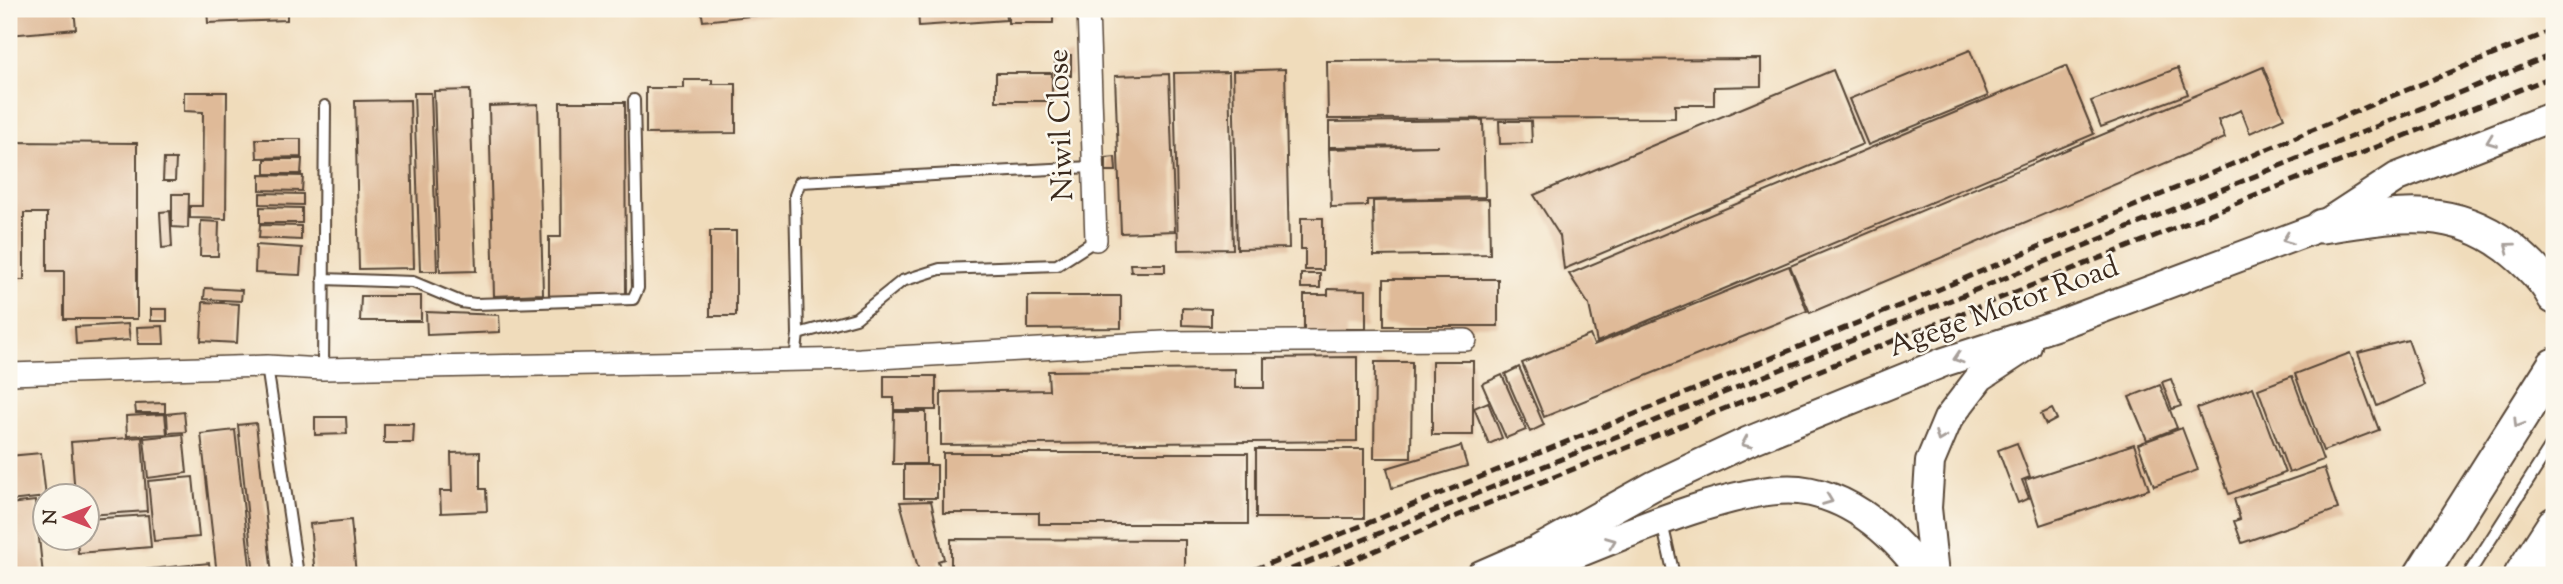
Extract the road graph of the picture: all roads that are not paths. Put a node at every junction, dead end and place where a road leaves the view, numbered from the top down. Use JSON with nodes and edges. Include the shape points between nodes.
{"nodes":[{"id":1,"x":1088,"y":9,"type":"edge"},
{"id":2,"x":634,"y":100,"type":"dead end"},
{"id":3,"x":325,"y":106,"type":"dead end"},
{"id":4,"x":2554,"y":116,"type":"edge"},
{"id":5,"x":1091,"y":167,"type":"junction"},
{"id":6,"x":2322,"y":226,"type":"junction"},
{"id":7,"x":1096,"y":240,"type":"joint"},
{"id":8,"x":323,"y":279,"type":"junction"},
{"id":9,"x":2554,"y":297,"type":"edge"},
{"id":10,"x":2058,"y":325,"type":"junction"},
{"id":11,"x":798,"y":334,"type":"junction"},
{"id":12,"x":1466,"y":340,"type":"dead end"},
{"id":13,"x":795,"y":360,"type":"junction"},
{"id":14,"x":2554,"y":365,"type":"edge"},
{"id":15,"x":267,"y":366,"type":"junction"},
{"id":16,"x":323,"y":369,"type":"junction"},
{"id":17,"x":9,"y":374,"type":"edge"},
{"id":18,"x":2554,"y":441,"type":"edge"},
{"id":19,"x":1662,"y":523,"type":"junction"},
{"id":20,"x":2554,"y":524,"type":"edge"},
{"id":21,"x":298,"y":575,"type":"edge"},
{"id":22,"x":1481,"y":575,"type":"edge"},
{"id":23,"x":1524,"y":575,"type":"edge"},
{"id":24,"x":1674,"y":575,"type":"edge"},
{"id":25,"x":1924,"y":575,"type":"edge"},
{"id":26,"x":1934,"y":575,"type":"edge"},
{"id":27,"x":2421,"y":575,"type":"edge"},
{"id":28,"x":2468,"y":575,"type":"edge"},
{"id":29,"x":2521,"y":575,"type":"edge"}],
"edges":[{"from":1,"to":5,"type":"street","name":"Niwil Close"},
{"from":2,"to":8,"type":"lane","via":[[638,288],[633,299],[475,304],[413,282]]},
{"from":3,"to":8,"type":"lane"},
{"from":4,"to":6,"type":"main road","name":"Agege Motor Road","one_way":true,"via":[[2398,177]]},
{"from":5,"to":7,"type":"street","name":"Niwil Close"},
{"from":5,"to":11,"type":"lane","via":[[800,182],[795,195]]},
{"from":9,"to":6,"type":"highway","one_way":true,"via":[[2518,255],[2485,229],[2458,219],[2428,214]]},
{"from":6,"to":10,"type":"main road","name":"Agege Motor Road","one_way":true},
{"from":7,"to":11,"type":"lane","via":[[1057,265],[927,273],[902,281],[856,318]]},
{"from":8,"to":16,"type":"lane"},
{"from":10,"to":22,"type":"main road","name":"Agege Motor Road","one_way":true,"via":[[1944,362],[1749,441]]},
{"from":10,"to":26,"type":"main road","one_way":true,"via":[[1980,377],[1948,419],[1930,462],[1927,508]]},
{"from":11,"to":13,"type":"lane"},
{"from":12,"to":13,"type":"street","via":[[1164,342]]},
{"from":13,"to":16,"type":"street"},
{"from":14,"to":27,"type":"highway","one_way":true},
{"from":15,"to":16,"type":"street"},
{"from":15,"to":17,"type":"street"},
{"from":15,"to":21,"type":"lane"},
{"from":18,"to":28,"type":"lane"},
{"from":23,"to":19,"type":"main road","one_way":true},
{"from":19,"to":24,"type":"lane"},
{"from":19,"to":25,"type":"main road","one_way":true,"via":[[1719,502],[1798,490],[1828,498],[1886,530]]},
{"from":20,"to":29,"type":"highway"}]}
